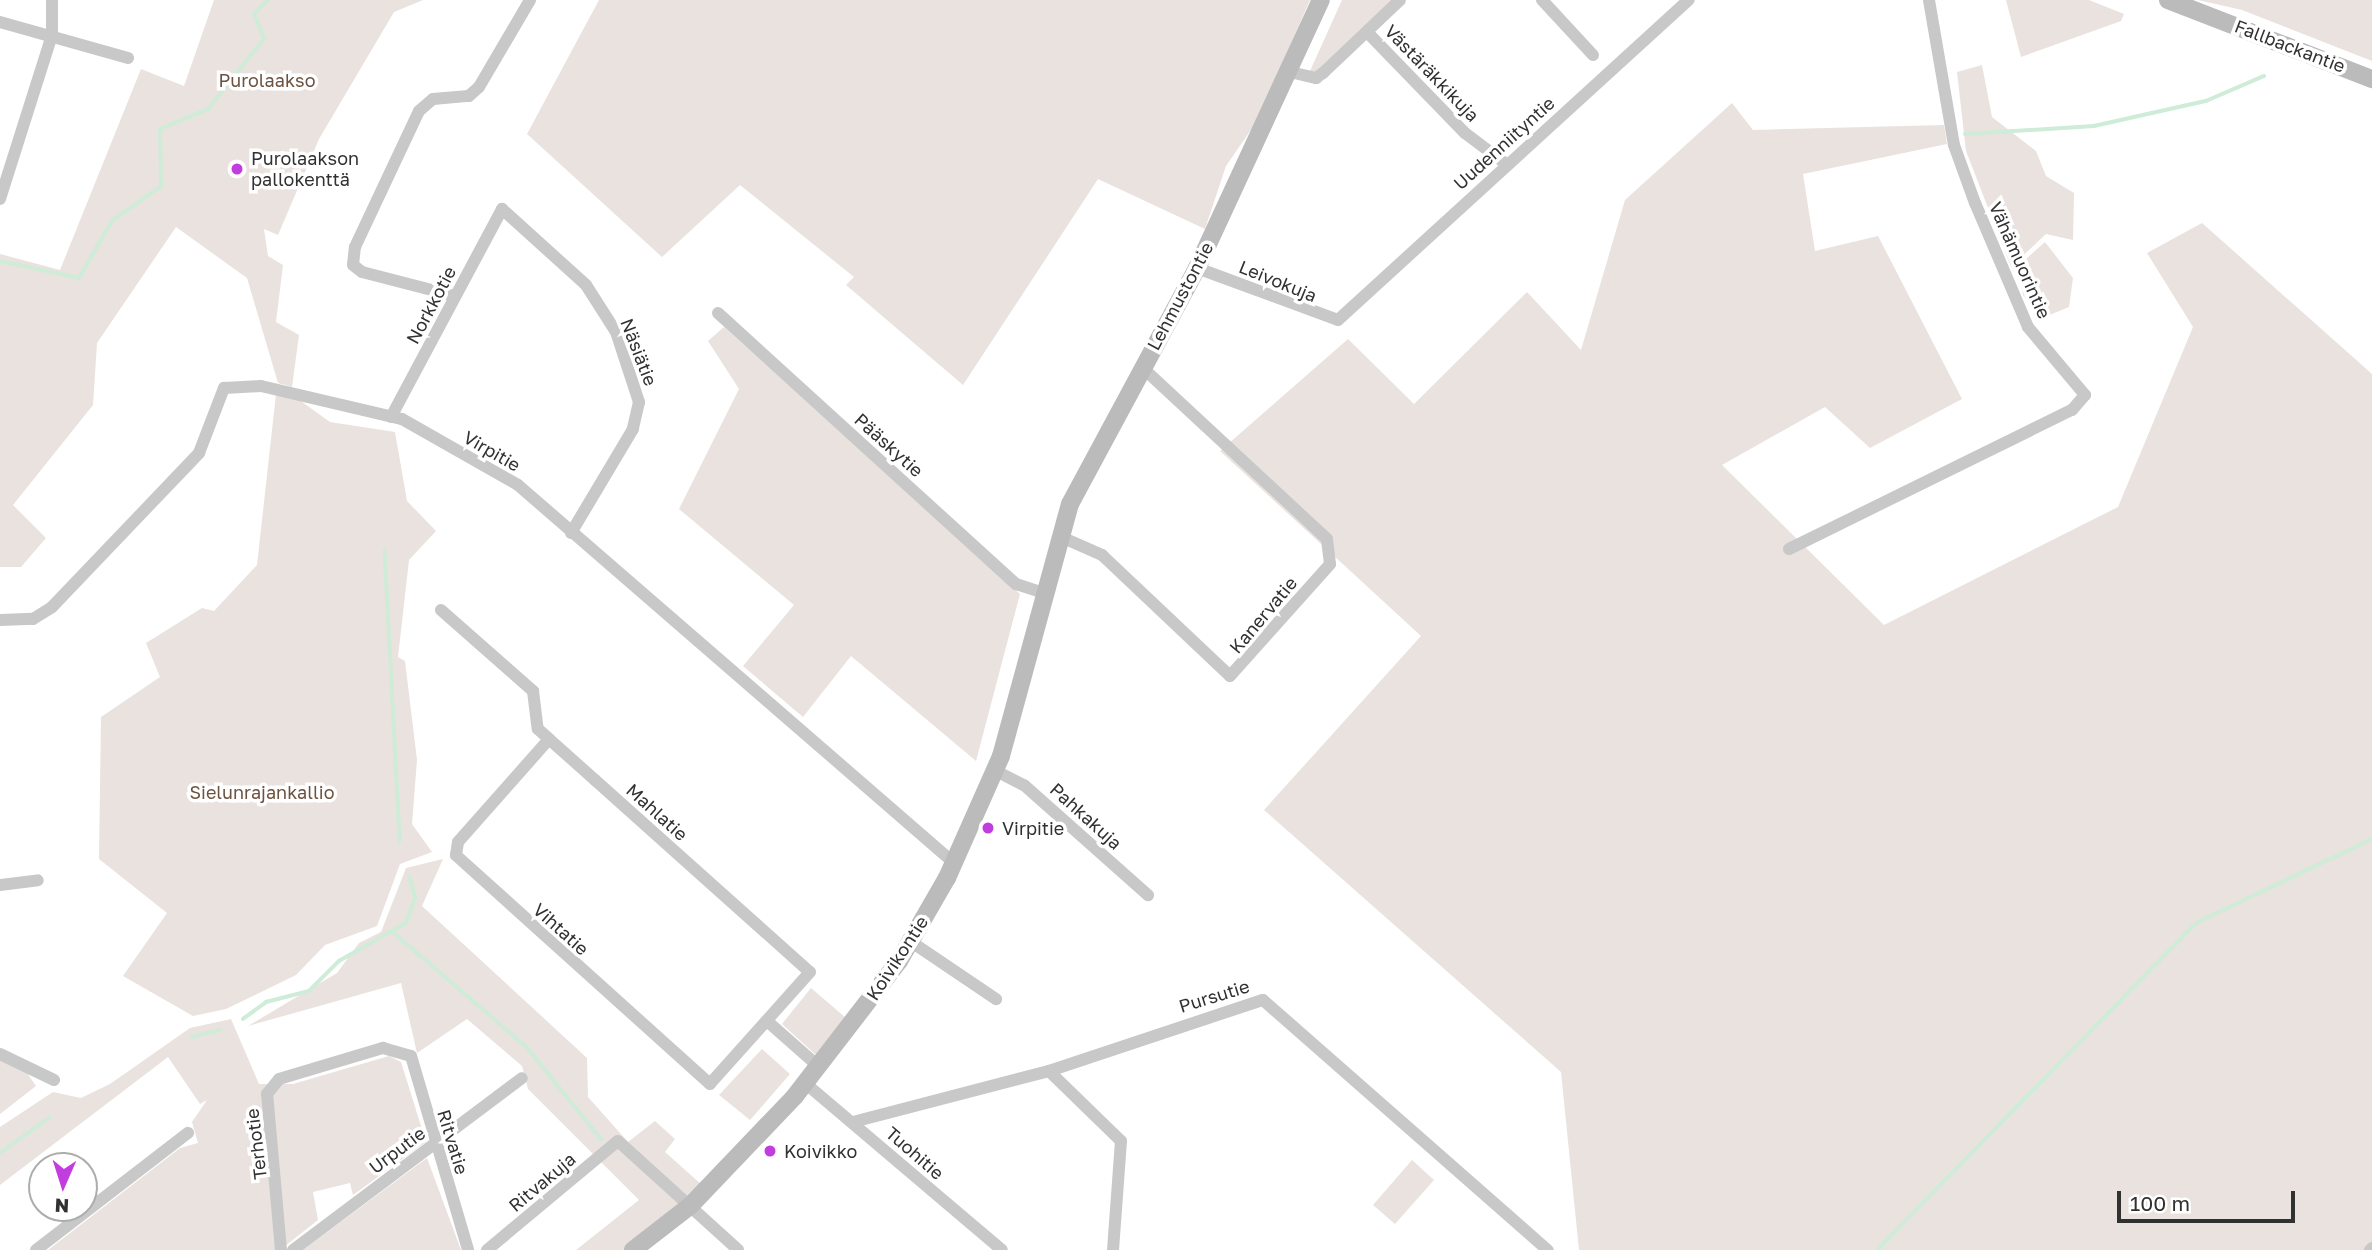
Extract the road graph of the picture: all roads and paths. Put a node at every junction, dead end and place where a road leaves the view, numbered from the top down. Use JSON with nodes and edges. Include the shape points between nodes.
{"nodes":[{"id":1,"x":52,"y":0,"type":"edge"},
{"id":2,"x":530,"y":0,"type":"edge"},
{"id":3,"x":1321,"y":0,"type":"edge"},
{"id":4,"x":1400,"y":0,"type":"edge"},
{"id":5,"x":1542,"y":0,"type":"edge"},
{"id":6,"x":1689,"y":0,"type":"edge"},
{"id":7,"x":1929,"y":0,"type":"edge"},
{"id":8,"x":2168,"y":0,"type":"edge"},
{"id":9,"x":2196,"y":5,"type":"edge"},
{"id":10,"x":0,"y":22,"type":"edge"},
{"id":11,"x":1367,"y":32,"type":"junction"},
{"id":12,"x":52,"y":36,"type":"junction"},
{"id":13,"x":1592,"y":55,"type":"dead end"},
{"id":14,"x":128,"y":58,"type":"dead end"},
{"id":15,"x":1290,"y":72,"type":"junction"},
{"id":16,"x":2372,"y":79,"type":"edge"},
{"id":17,"x":1506,"y":164,"type":"junction"},
{"id":18,"x":0,"y":199,"type":"edge"},
{"id":19,"x":502,"y":209,"type":"joint"},
{"id":20,"x":1197,"y":268,"type":"junction"},
{"id":21,"x":455,"y":296,"type":"junction"},
{"id":22,"x":718,"y":313,"type":"dead end"},
{"id":23,"x":1345,"y":314,"type":"joint"},
{"id":24,"x":1142,"y":367,"type":"junction"},
{"id":25,"x":391,"y":417,"type":"junction"},
{"id":26,"x":571,"y":533,"type":"junction"},
{"id":27,"x":1059,"y":536,"type":"junction"},
{"id":28,"x":1789,"y":549,"type":"dead end"},
{"id":29,"x":1043,"y":593,"type":"junction"},
{"id":30,"x":441,"y":610,"type":"dead end"},
{"id":31,"x":0,"y":620,"type":"edge"},
{"id":32,"x":549,"y":739,"type":"junction"},
{"id":33,"x":996,"y":771,"type":"junction"},
{"id":34,"x":954,"y":863,"type":"junction"},
{"id":35,"x":38,"y":880,"type":"dead end"},
{"id":36,"x":0,"y":884,"type":"edge"},
{"id":37,"x":1148,"y":895,"type":"dead end"},
{"id":38,"x":910,"y":941,"type":"junction"},
{"id":39,"x":996,"y":999,"type":"dead end"},
{"id":40,"x":767,"y":1021,"type":"junction"},
{"id":41,"x":754,"y":1035,"type":"joint"},
{"id":42,"x":399,"y":1048,"type":"joint"},
{"id":43,"x":0,"y":1055,"type":"edge"},
{"id":44,"x":818,"y":1066,"type":"junction"},
{"id":45,"x":1049,"y":1071,"type":"junction"},
{"id":46,"x":522,"y":1078,"type":"dead end"},
{"id":47,"x":54,"y":1080,"type":"dead end"},
{"id":48,"x":805,"y":1083,"type":"junction"},
{"id":49,"x":853,"y":1122,"type":"junction"},
{"id":50,"x":188,"y":1133,"type":"dead end"},
{"id":51,"x":435,"y":1144,"type":"junction"},
{"id":52,"x":690,"y":1206,"type":"junction"},
{"id":53,"x":36,"y":1250,"type":"edge"},
{"id":54,"x":281,"y":1250,"type":"edge"},
{"id":55,"x":293,"y":1250,"type":"edge"},
{"id":56,"x":468,"y":1250,"type":"edge"},
{"id":57,"x":487,"y":1250,"type":"edge"},
{"id":58,"x":633,"y":1250,"type":"edge"},
{"id":59,"x":738,"y":1250,"type":"edge"},
{"id":60,"x":1002,"y":1250,"type":"edge"},
{"id":61,"x":1113,"y":1250,"type":"edge"},
{"id":62,"x":1548,"y":1250,"type":"edge"}],
"edges":[{"from":1,"to":12,"type":"street"},
{"from":2,"to":21,"type":"street","via":[[479,87],[469,96],[433,99],[419,111],[355,247],[352,265],[362,272]]},
{"from":3,"to":15,"type":"main road","name":"Lehmustontie"},
{"from":4,"to":11,"type":"street"},
{"from":5,"to":13,"type":"street"},
{"from":6,"to":17,"type":"street","name":"Uudenniityntie"},
{"from":7,"to":28,"type":"street","name":"Vähämuorintie","via":[[1954,145],[1975,202],[2028,327],[2085,396],[2072,410]]},
{"from":8,"to":9,"type":"main road","name":"Fallbackantie"},
{"from":9,"to":16,"type":"main road","name":"Fallbackantie"},
{"from":10,"to":12,"type":"street"},
{"from":11,"to":15,"type":"street","via":[[1316,78]]},
{"from":11,"to":17,"type":"street","name":"Västäräkkikuja","via":[[1465,133]]},
{"from":12,"to":14,"type":"street"},
{"from":12,"to":18,"type":"street"},
{"from":15,"to":20,"type":"main road","name":"Lehmustontie"},
{"from":17,"to":23,"type":"street","name":"Uudenniityntie"},
{"from":19,"to":21,"type":"street","name":"Norkkotie"},
{"from":19,"to":26,"type":"street","name":"Näsiätie","via":[[586,285],[617,332],[639,402],[633,429]]},
{"from":20,"to":23,"type":"street","name":"Leivokuja","via":[[1324,319]]},
{"from":20,"to":24,"type":"main road","name":"Lehmustontie"},
{"from":21,"to":25,"type":"street","name":"Norkkotie"},
{"from":22,"to":29,"type":"street","name":"Pääskytie","via":[[1016,584]]},
{"from":24,"to":27,"type":"main road","name":"Lehmustontie","via":[[1099,443]]},
{"from":24,"to":27,"type":"street","name":"Kanervatie","via":[[1331,550],[1330,564],[1230,676],[1102,555]]},
{"from":25,"to":26,"type":"street","name":"Virpitie","via":[[518,485]]},
{"from":25,"to":31,"type":"street","name":"Virpitie","via":[[274,388],[224,388],[199,453],[52,607],[33,619]]},
{"from":26,"to":34,"type":"street","name":"Virpitie"},
{"from":27,"to":29,"type":"main road","name":"Lehmustontie"},
{"from":29,"to":33,"type":"main road","name":"Koivikontie"},
{"from":30,"to":32,"type":"street","name":"Mahlatie","via":[[533,691],[538,729]]},
{"from":32,"to":40,"type":"street","name":"Mahlatie","via":[[814,975]]},
{"from":32,"to":41,"type":"street","name":"Vihtatie","via":[[458,842],[458,860],[710,1084]]},
{"from":33,"to":34,"type":"main road","name":"Koivikontie"},
{"from":33,"to":37,"type":"street","name":"Pahkakuja","via":[[1024,785]]},
{"from":34,"to":38,"type":"main road","name":"Koivikontie"},
{"from":35,"to":36,"type":"street"},
{"from":38,"to":39,"type":"street"},
{"from":38,"to":44,"type":"main road","name":"Koivikontie"},
{"from":40,"to":41,"type":"street","name":"Mahlatie"},
{"from":40,"to":44,"type":"street"},
{"from":42,"to":51,"type":"street","name":"Ritvatie","via":[[411,1056]]},
{"from":42,"to":54,"type":"street","name":"Terhotie","via":[[279,1079],[267,1094]]},
{"from":43,"to":47,"type":"street"},
{"from":44,"to":48,"type":"main road","name":"Koivikontie"},
{"from":45,"to":49,"type":"street","name":"Pursutie"},
{"from":45,"to":61,"type":"street","via":[[1121,1141]]},
{"from":45,"to":62,"type":"street","name":"Pursutie","via":[[1263,1000]]},
{"from":46,"to":51,"type":"street","name":"Urputie"},
{"from":48,"to":49,"type":"street","name":"Tuohitie"},
{"from":48,"to":52,"type":"main road","name":"Koivikontie"},
{"from":49,"to":60,"type":"street","name":"Tuohitie"},
{"from":50,"to":53,"type":"street"},
{"from":51,"to":55,"type":"street","name":"Urputie"},
{"from":51,"to":56,"type":"street","name":"Ritvatie"},
{"from":52,"to":57,"type":"street","name":"Ritvakuja","via":[[618,1141]]},
{"from":52,"to":58,"type":"main road","name":"Koivikontie"},
{"from":52,"to":59,"type":"street"}]}
